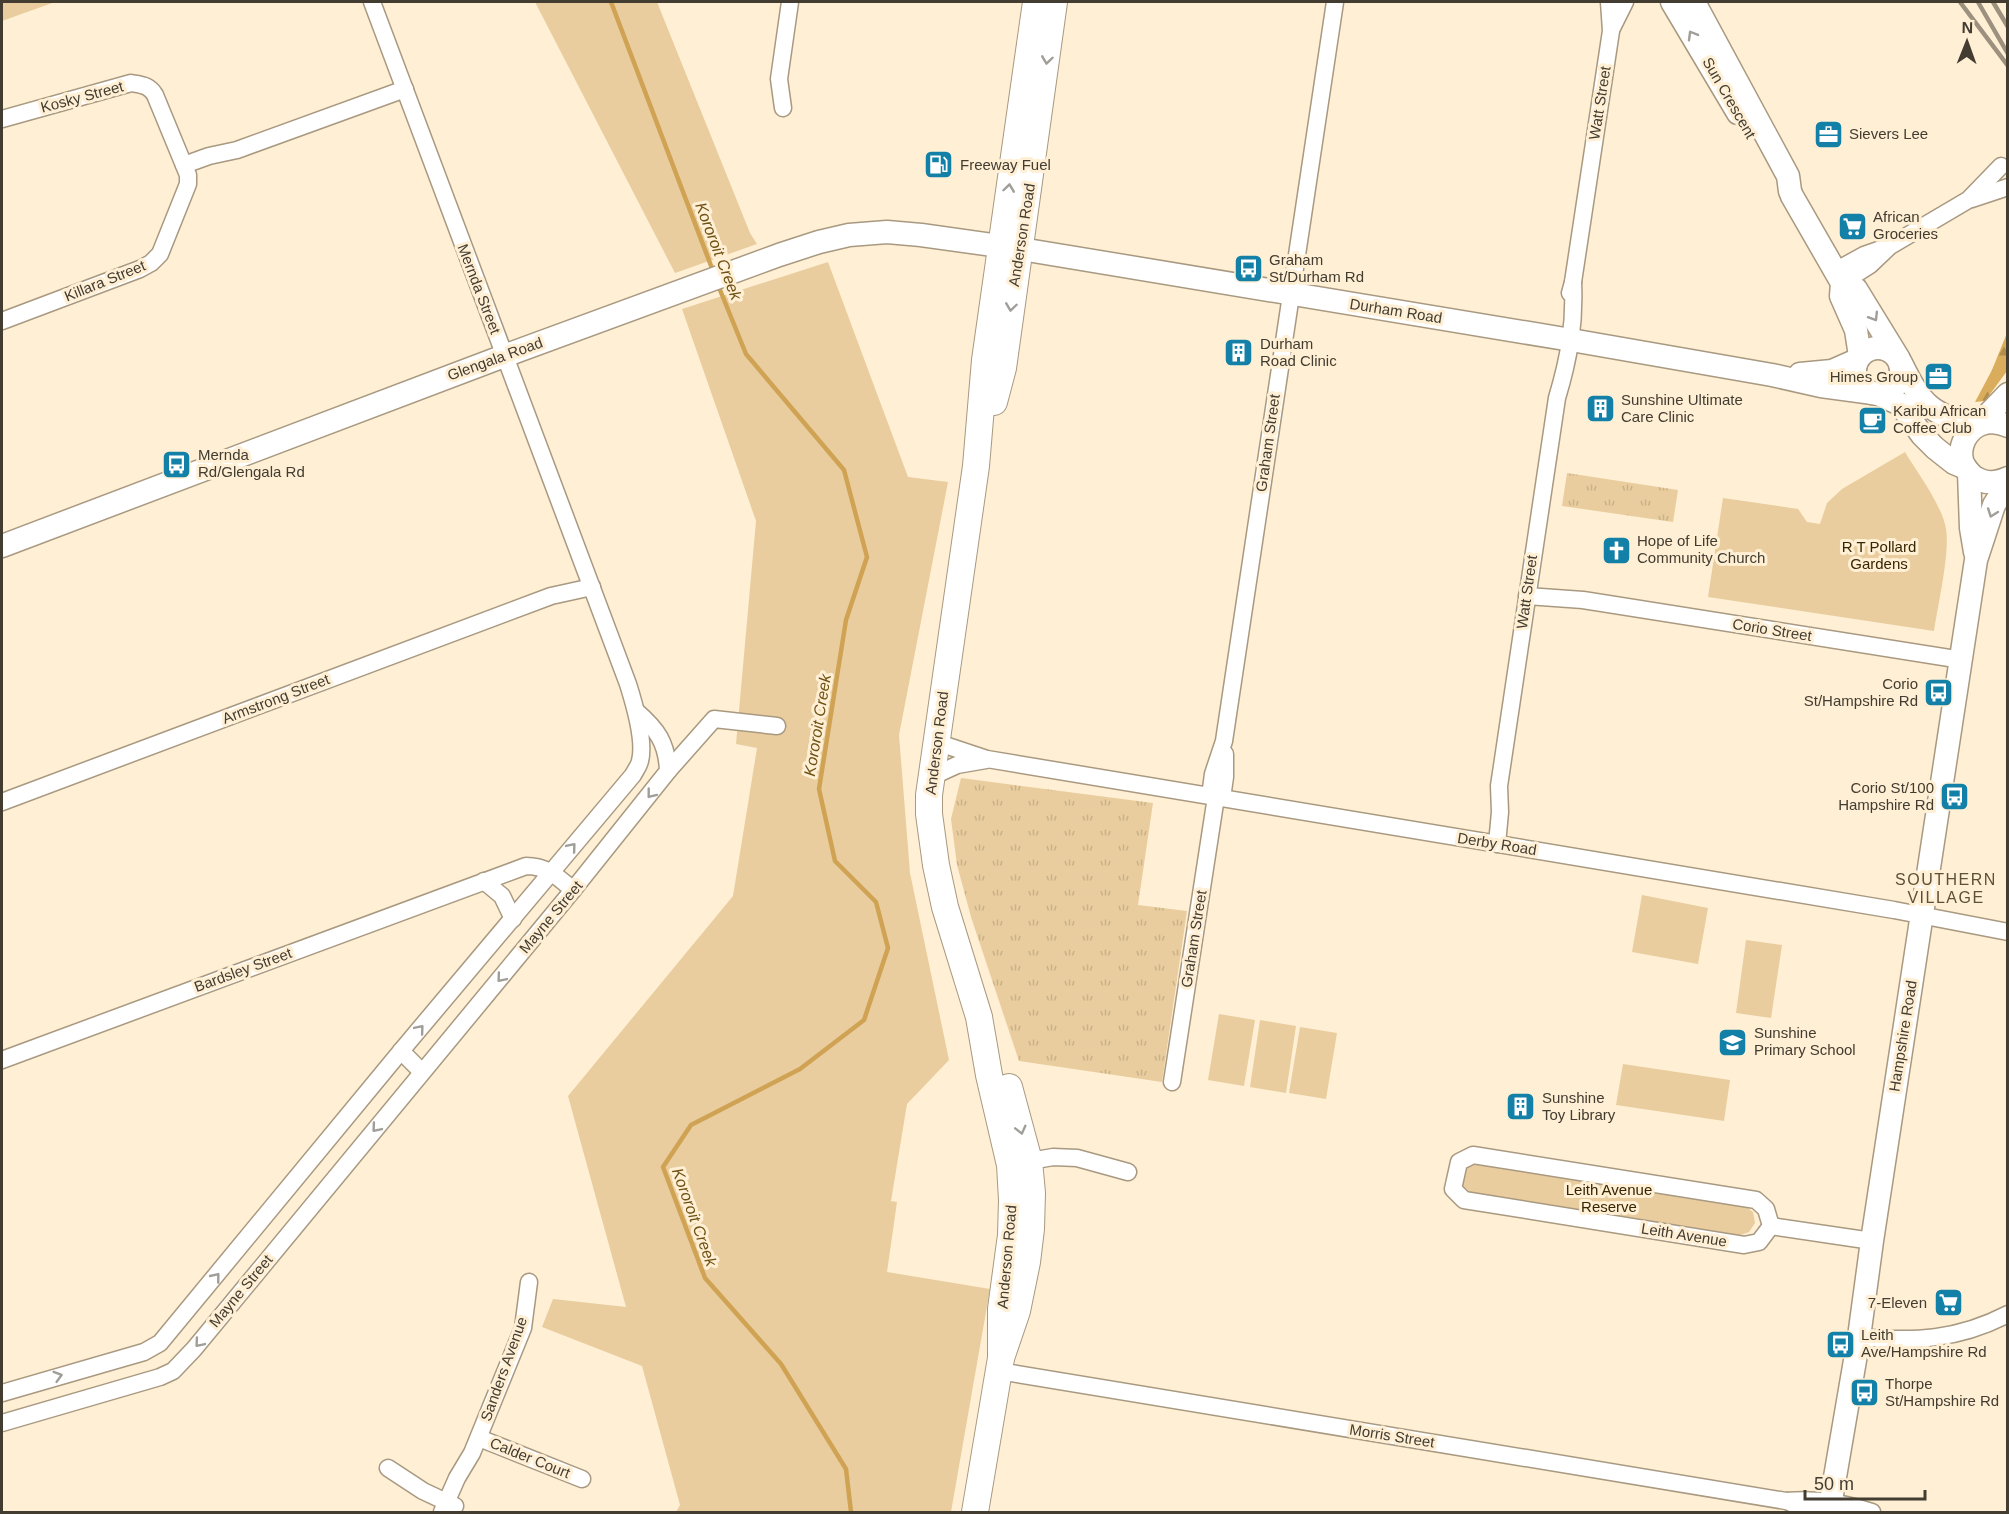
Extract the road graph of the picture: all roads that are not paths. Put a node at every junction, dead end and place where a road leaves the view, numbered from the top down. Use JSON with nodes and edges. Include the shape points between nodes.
{"nodes":[{"id":1,"x":372,"y":2,"type":"edge"},
{"id":2,"x":790,"y":2,"type":"edge"},
{"id":3,"x":1036,"y":2,"type":"edge"},
{"id":4,"x":1054,"y":2,"type":"edge"},
{"id":5,"x":1335,"y":2,"type":"edge"},
{"id":6,"x":1610,"y":2,"type":"edge"},
{"id":7,"x":1625,"y":2,"type":"edge"},
{"id":8,"x":1679,"y":2,"type":"edge"},
{"id":9,"x":1611,"y":31,"type":"junction"},
{"id":10,"x":405,"y":89,"type":"junction"},
{"id":11,"x":783,"y":108,"type":"dead end"},
{"id":12,"x":2,"y":118,"type":"edge"},
{"id":13,"x":2004,"y":164,"type":"edge"},
{"id":14,"x":186,"y":170,"type":"junction"},
{"id":15,"x":2007,"y":186,"type":"edge"},
{"id":16,"x":1968,"y":200,"type":"junction"},
{"id":17,"x":1011,"y":248,"type":"junction"},
{"id":18,"x":1838,"y":277,"type":"junction"},
{"id":19,"x":1290,"y":294,"type":"junction"},
{"id":20,"x":2,"y":321,"type":"edge"},
{"id":21,"x":1566,"y":339,"type":"junction"},
{"id":22,"x":504,"y":356,"type":"junction"},
{"id":23,"x":1858,"y":358,"type":"junction"},
{"id":24,"x":1900,"y":361,"type":"junction"},
{"id":25,"x":1772,"y":375,"type":"junction"},
{"id":26,"x":1876,"y":394,"type":"junction"},
{"id":27,"x":2007,"y":394,"type":"edge"},
{"id":28,"x":1977,"y":425,"type":"junction"},
{"id":29,"x":2007,"y":426,"type":"edge"},
{"id":30,"x":1968,"y":470,"type":"junction"},
{"id":31,"x":2007,"y":478,"type":"edge"},
{"id":32,"x":2007,"y":483,"type":"edge"},
{"id":33,"x":2,"y":546,"type":"edge"},
{"id":34,"x":1976,"y":560,"type":"junction"},
{"id":35,"x":590,"y":581,"type":"junction"},
{"id":36,"x":1527,"y":590,"type":"junction"},
{"id":37,"x":1962,"y":660,"type":"junction"},
{"id":38,"x":636,"y":711,"type":"junction"},
{"id":39,"x":777,"y":726,"type":"dead end"},
{"id":40,"x":936,"y":742,"type":"junction"},
{"id":41,"x":987,"y":759,"type":"junction"},
{"id":42,"x":668,"y":771,"type":"junction"},
{"id":43,"x":931,"y":777,"type":"junction"},
{"id":44,"x":1216,"y":797,"type":"junction"},
{"id":45,"x":612,"y":799,"type":"junction"},
{"id":46,"x":2,"y":802,"type":"edge"},
{"id":47,"x":633,"y":816,"type":"junction"},
{"id":48,"x":1491,"y":843,"type":"junction"},
{"id":49,"x":551,"y":871,"type":"junction"},
{"id":50,"x":484,"y":881,"type":"junction"},
{"id":51,"x":573,"y":890,"type":"junction"},
{"id":52,"x":1921,"y":916,"type":"junction"},
{"id":53,"x":513,"y":920,"type":"junction"},
{"id":54,"x":2007,"y":932,"type":"edge"},
{"id":55,"x":401,"y":1051,"type":"junction"},
{"id":56,"x":2,"y":1060,"type":"edge"},
{"id":57,"x":422,"y":1072,"type":"junction"},
{"id":58,"x":1172,"y":1082,"type":"dead end"},
{"id":59,"x":1019,"y":1163,"type":"junction"},
{"id":60,"x":1128,"y":1172,"type":"dead end"},
{"id":61,"x":1771,"y":1226,"type":"junction"},
{"id":62,"x":1872,"y":1241,"type":"junction"},
{"id":63,"x":529,"y":1282,"type":"dead end"},
{"id":64,"x":2007,"y":1314,"type":"edge"},
{"id":65,"x":1859,"y":1337,"type":"junction"},
{"id":66,"x":1000,"y":1365,"type":"junction"},
{"id":67,"x":2,"y":1392,"type":"edge"},
{"id":68,"x":2,"y":1423,"type":"edge"},
{"id":69,"x":475,"y":1445,"type":"junction"},
{"id":70,"x":388,"y":1468,"type":"dead end"},
{"id":71,"x":582,"y":1479,"type":"dead end"},
{"id":72,"x":449,"y":1508,"type":"edge"},
{"id":73,"x":1826,"y":1509,"type":"edge"},
{"id":74,"x":975,"y":1512,"type":"edge"},
{"id":75,"x":1872,"y":1512,"type":"edge"}],
"edges":[{"from":1,"to":10,"type":"street","name":"Mernda Street"},
{"from":2,"to":11,"type":"street","via":[[779,79]]},
{"from":17,"to":3,"type":"main road","name":"Anderson Road","one_way":true},
{"from":4,"to":17,"type":"main road","name":"Anderson Road","one_way":true},
{"from":5,"to":19,"type":"street","name":"Graham Street"},
{"from":6,"to":9,"type":"street","name":"Watt Street"},
{"from":7,"to":9,"type":"street","name":"Watt Street"},
{"from":8,"to":18,"type":"street","name":"Sun Crescent","via":[[1778,183],[1790,190]]},
{"from":9,"to":21,"type":"street","name":"Watt Street","via":[[1573,282],[1575,313]]},
{"from":10,"to":14,"type":"street","via":[[237,150],[209,156]]},
{"from":10,"to":22,"type":"street","name":"Mernda Street"},
{"from":12,"to":14,"type":"street","name":"Kosky Street","via":[[131,83],[143,85],[155,95]]},
{"from":13,"to":15,"type":"street","via":[[1999,178]]},
{"from":13,"to":16,"type":"street"},
{"from":14,"to":20,"type":"street","name":"Killara Street","via":[[186,195],[160,254],[151,264]]},
{"from":15,"to":16,"type":"street"},
{"from":16,"to":18,"type":"street","via":[[1890,246],[1870,265]]},
{"from":17,"to":19,"type":"street","name":"Durham Road"},
{"from":17,"to":22,"type":"street","name":"Glengala Road","via":[[887,232],[849,235],[779,255]]},
{"from":17,"to":40,"type":"main road","name":"Anderson Road","via":[[985,360],[976,466]]},
{"from":18,"to":23,"type":"street","name":"Sun Crescent","via":[[1841,296],[1856,330]]},
{"from":18,"to":24,"type":"street","name":"Sun Crescent","one_way":true,"via":[[1856,289]]},
{"from":19,"to":21,"type":"street","name":"Durham Road"},
{"from":19,"to":44,"type":"street","name":"Graham Street","via":[[1224,741],[1213,774]]},
{"from":21,"to":25,"type":"street","name":"Durham Road"},
{"from":21,"to":36,"type":"street","name":"Watt Street","via":[[1567,362],[1557,398]]},
{"from":22,"to":33,"type":"street","name":"Glengala Road"},
{"from":22,"to":35,"type":"street","name":"Mernda Street"},
{"from":23,"to":24,"type":"street","via":[[1867,350],[1880,347]]},
{"from":23,"to":25,"type":"street","name":"Durham Road","via":[[1832,371]]},
{"from":23,"to":26,"type":"street","via":[[1858,383]]},
{"from":24,"to":26,"type":"street","via":[[1902,375],[1896,386]]},
{"from":24,"to":28,"type":"street","name":"Sun Crescent","via":[[1929,407],[1941,415]]},
{"from":25,"to":26,"type":"street","name":"Durham Road"},
{"from":26,"to":30,"type":"street","via":[[1900,404],[1935,448]]},
{"from":27,"to":28,"type":"street"},
{"from":28,"to":29,"type":"street","name":"Sun Crescent","via":[[1993,421]]},
{"from":28,"to":30,"type":"street","name":"Hampshire Road","via":[[1966,436],[1962,449]]},
{"from":30,"to":31,"type":"street","via":[[1985,482]]},
{"from":30,"to":34,"type":"street","name":"Hampshire Road"},
{"from":32,"to":34,"type":"street","name":"Hampshire Road","one_way":true,"via":[[1994,505]]},
{"from":34,"to":37,"type":"street","name":"Hampshire Road"},
{"from":35,"to":38,"type":"street","name":"Mernda Street"},
{"from":35,"to":46,"type":"street","name":"Armstrong Street"},
{"from":36,"to":37,"type":"street","name":"Corio Street"},
{"from":36,"to":48,"type":"street","name":"Watt Street","via":[[1499,786],[1490,809]]},
{"from":37,"to":52,"type":"street","name":"Hampshire Road"},
{"from":38,"to":42,"type":"street","via":[[654,726],[667,753]]},
{"from":38,"to":45,"type":"street","name":"Mayne Street","via":[[640,762]]},
{"from":39,"to":42,"type":"street","name":"Mayne Street","via":[[714,719]]},
{"from":40,"to":41,"type":"street","name":"Derby Road"},
{"from":40,"to":43,"type":"main road","name":"Anderson Road"},
{"from":41,"to":43,"type":"street","name":"Derby Road","via":[[957,765]]},
{"from":41,"to":44,"type":"street","name":"Derby Road"},
{"from":42,"to":47,"type":"street","name":"Mayne Street","one_way":true},
{"from":43,"to":59,"type":"main road","name":"Anderson Road","via":[[929,813],[945,907],[979,1017],[989,1075]]},
{"from":44,"to":48,"type":"street","name":"Derby Road"},
{"from":44,"to":58,"type":"street","name":"Graham Street"},
{"from":45,"to":47,"type":"street"},
{"from":49,"to":45,"type":"street","name":"Mayne Street","one_way":true},
{"from":47,"to":51,"type":"street","name":"Mayne Street"},
{"from":48,"to":52,"type":"street","name":"Derby Road"},
{"from":49,"to":50,"type":"street","name":"Bardsley Street","via":[[526,866]]},
{"from":49,"to":51,"type":"street"},
{"from":49,"to":53,"type":"street","name":"Mayne Street"},
{"from":50,"to":53,"type":"street","via":[[502,896]]},
{"from":50,"to":56,"type":"street","name":"Bardsley Street"},
{"from":51,"to":57,"type":"street","name":"Mayne Street","one_way":true},
{"from":52,"to":54,"type":"street","name":"Derby Road"},
{"from":52,"to":62,"type":"street","name":"Hampshire Road"},
{"from":55,"to":53,"type":"street","name":"Mayne Street","one_way":true},
{"from":55,"to":57,"type":"street"},
{"from":67,"to":55,"type":"street","name":"Mayne Street","one_way":true,"via":[[144,1352],[160,1343]]},
{"from":57,"to":68,"type":"street","name":"Mayne Street","one_way":true,"via":[[173,1371]]},
{"from":59,"to":60,"type":"street","via":[[1053,1156],[1077,1158]]},
{"from":59,"to":66,"type":"main road","name":"Anderson Road","via":[[1032,1193],[1031,1229],[1017,1311]]},
{"from":61,"to":61,"type":"street","name":"Leith Avenue","via":[[1759,1242],[1744,1245],[1464,1200],[1453,1189],[1459,1162],[1473,1155],[1756,1200],[1766,1209]]},
{"from":61,"to":62,"type":"street"},
{"from":62,"to":65,"type":"street","name":"Hampshire Road"},
{"from":63,"to":69,"type":"street","name":"Sanders Avenue","via":[[522,1328]]},
{"from":64,"to":65,"type":"street","via":[[1940,1337]]},
{"from":65,"to":73,"type":"street","name":"Hampshire Road"},
{"from":66,"to":73,"type":"street","name":"Morris Street","via":[[1786,1501],[1810,1499]]},
{"from":66,"to":74,"type":"main road","name":"Anderson Road"},
{"from":69,"to":71,"type":"street","name":"Calder Court"},
{"from":69,"to":72,"type":"street","name":"Sanders Avenue","via":[[466,1480]]},
{"from":70,"to":72,"type":"street"},
{"from":73,"to":75,"type":"street","name":"Morris Street","via":[[1853,1505]]}]}
